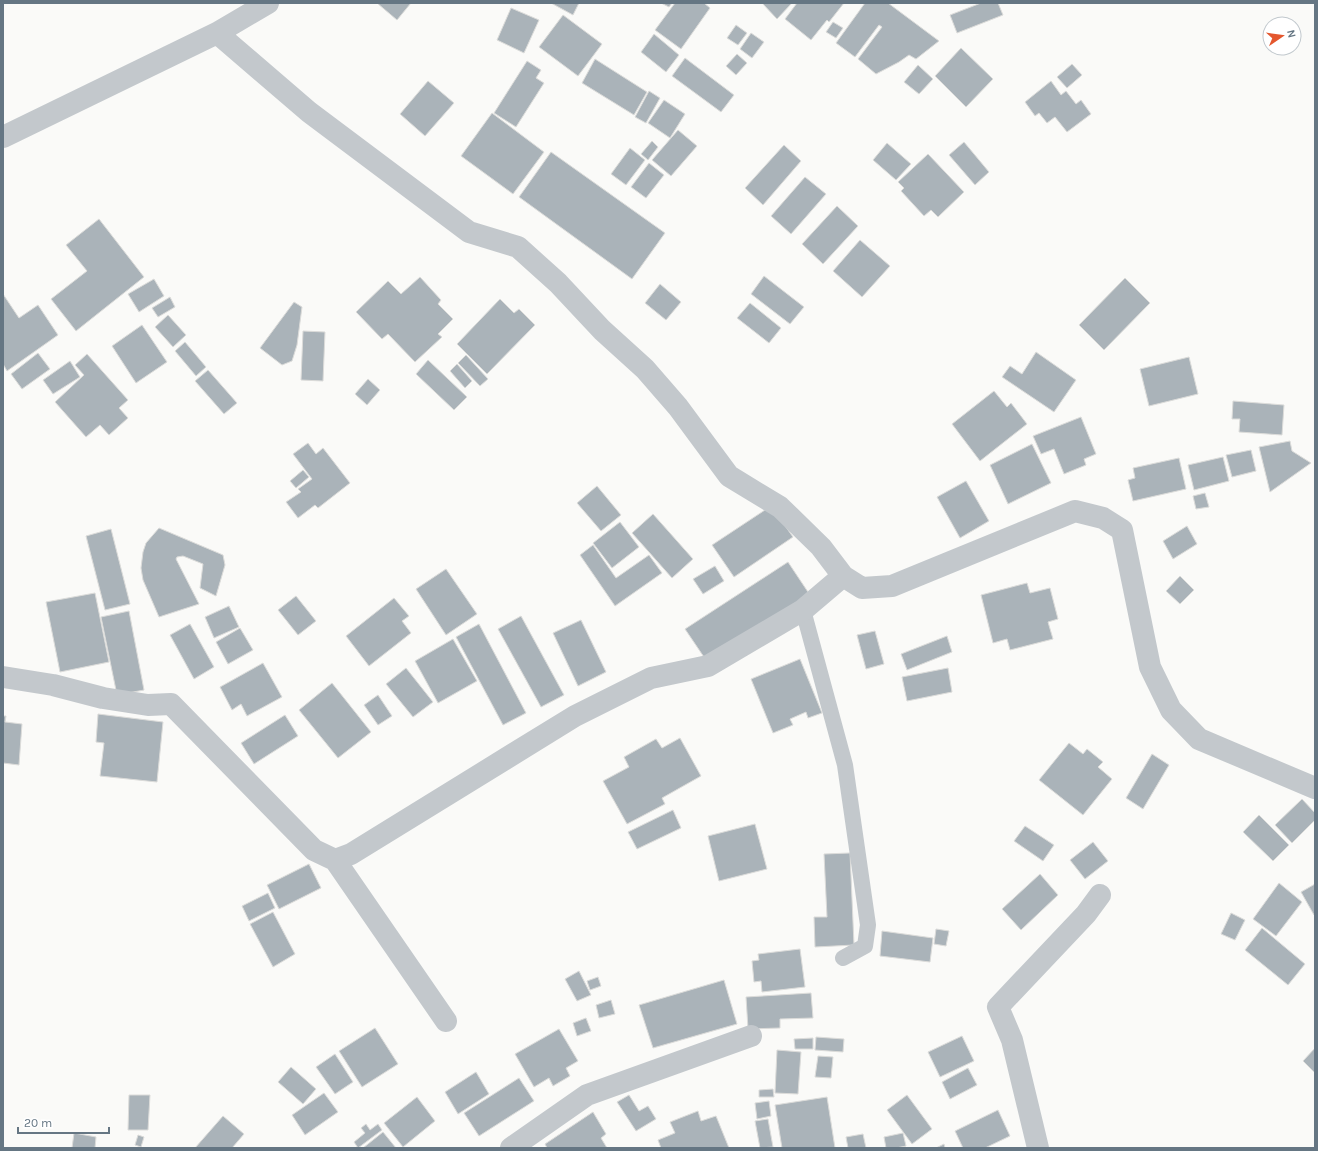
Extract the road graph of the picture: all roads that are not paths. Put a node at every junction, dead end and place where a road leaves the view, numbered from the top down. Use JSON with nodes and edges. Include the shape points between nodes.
{"nodes":[{"id":1,"x":268,"y":3,"type":"edge"},
{"id":2,"x":216,"y":33,"type":"junction"},
{"id":3,"x":3,"y":137,"type":"edge"},
{"id":4,"x":843,"y":576,"type":"junction"},
{"id":5,"x":803,"y":610,"type":"junction"},
{"id":6,"x":3,"y":677,"type":"edge"},
{"id":7,"x":1315,"y":788,"type":"edge"},
{"id":8,"x":335,"y":860,"type":"junction"},
{"id":9,"x":1100,"y":895,"type":"dead end"},
{"id":10,"x":843,"y":958,"type":"dead end"},
{"id":11,"x":446,"y":1021,"type":"dead end"},
{"id":12,"x":751,"y":1036,"type":"dead end"},
{"id":13,"x":511,"y":1148,"type":"edge"},
{"id":14,"x":1038,"y":1148,"type":"edge"}],
"edges":[{"from":1,"to":2,"type":"street"},
{"from":2,"to":3,"type":"street"},
{"from":2,"to":4,"type":"street","via":[[309,112],[469,232],[518,247],[645,369],[678,407],[729,476],[780,507],[821,546]]},
{"from":4,"to":5,"type":"street"},
{"from":4,"to":7,"type":"street","via":[[862,588],[892,586],[1074,511],[1102,518],[1122,530],[1150,667],[1171,710],[1199,739]]},
{"from":5,"to":8,"type":"street","via":[[708,666],[651,678],[575,716],[351,854]]},
{"from":5,"to":10,"type":"lane","via":[[845,765],[868,925],[865,946]]},
{"from":6,"to":8,"type":"street","via":[[53,685],[110,699],[148,705],[171,704],[314,850]]},
{"from":8,"to":11,"type":"street"},
{"from":9,"to":14,"type":"street","via":[[1086,914],[998,1007],[1012,1040]]},
{"from":12,"to":13,"type":"street","via":[[587,1095]]}]}
